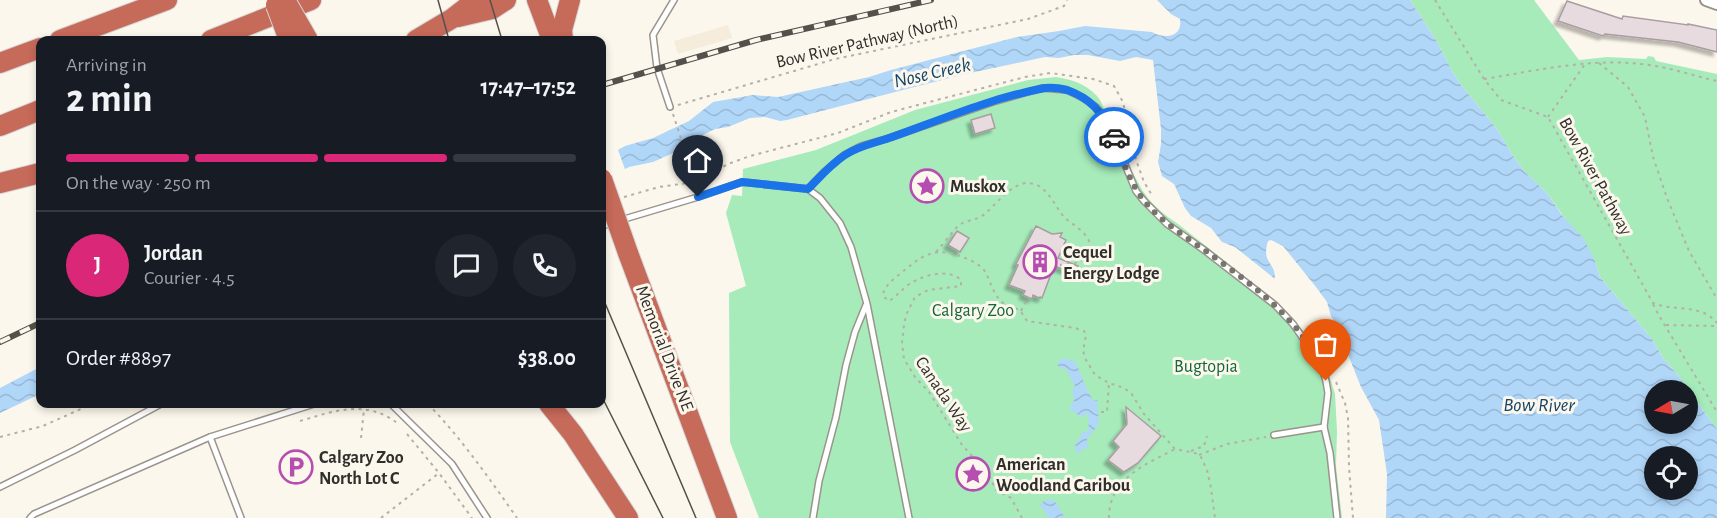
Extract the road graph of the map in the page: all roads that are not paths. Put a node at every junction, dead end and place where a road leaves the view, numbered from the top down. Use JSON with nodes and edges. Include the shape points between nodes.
{"nodes":[{"id":1,"x":274,"y":0,"type":"edge"},
{"id":2,"x":285,"y":0,"type":"edge"},
{"id":3,"x":310,"y":0,"type":"edge"},
{"id":4,"x":476,"y":0,"type":"edge"},
{"id":5,"x":506,"y":0,"type":"edge"},
{"id":6,"x":537,"y":0,"type":"edge"},
{"id":7,"x":570,"y":0,"type":"edge"},
{"id":8,"x":674,"y":0,"type":"edge"},
{"id":9,"x":1706,"y":0,"type":"edge"},
{"id":10,"x":161,"y":2,"type":"edge"},
{"id":11,"x":1717,"y":4,"type":"edge"},
{"id":12,"x":453,"y":18,"type":"junction"},
{"id":13,"x":71,"y":36,"type":"edge"},
{"id":14,"x":221,"y":36,"type":"edge"},
{"id":15,"x":288,"y":36,"type":"edge"},
{"id":16,"x":305,"y":36,"type":"edge"},
{"id":17,"x":423,"y":36,"type":"edge"},
{"id":18,"x":550,"y":36,"type":"edge"},
{"id":19,"x":563,"y":36,"type":"edge"},
{"id":20,"x":36,"y":50,"type":"edge"},
{"id":21,"x":0,"y":63,"type":"edge"},
{"id":22,"x":670,"y":107,"type":"road end"},
{"id":23,"x":36,"y":112,"type":"edge"},
{"id":24,"x":0,"y":126,"type":"edge"},
{"id":25,"x":36,"y":174,"type":"edge"},
{"id":26,"x":36,"y":180,"type":"edge"},
{"id":27,"x":0,"y":185,"type":"edge"},
{"id":28,"x":808,"y":189,"type":"junction"},
{"id":29,"x":606,"y":190,"type":"edge"},
{"id":30,"x":606,"y":225,"type":"edge"},
{"id":31,"x":867,"y":304,"type":"junction"},
{"id":32,"x":154,"y":408,"type":"edge"},
{"id":33,"x":301,"y":408,"type":"edge"},
{"id":34,"x":395,"y":408,"type":"edge"},
{"id":35,"x":552,"y":408,"type":"edge"},
{"id":36,"x":1324,"y":427,"type":"junction"},
{"id":37,"x":1274,"y":435,"type":"road end"},
{"id":38,"x":210,"y":436,"type":"junction"},
{"id":39,"x":0,"y":487,"type":"edge"},
{"id":40,"x":30,"y":518,"type":"edge"},
{"id":41,"x":240,"y":518,"type":"edge"},
{"id":42,"x":487,"y":518,"type":"edge"},
{"id":43,"x":628,"y":518,"type":"edge"},
{"id":44,"x":727,"y":518,"type":"edge"},
{"id":45,"x":813,"y":518,"type":"edge"},
{"id":46,"x":909,"y":518,"type":"edge"},
{"id":47,"x":1337,"y":518,"type":"edge"}],
"edges":[{"from":1,"to":15,"type":"highway","bridge":true},
{"from":2,"to":16,"type":"highway","bridge":true},
{"from":3,"to":14,"type":"highway"},
{"from":4,"to":12,"type":"highway"},
{"from":5,"to":12,"type":"highway","via":[[492,9]]},
{"from":6,"to":18,"type":"highway"},
{"from":7,"to":19,"type":"highway"},
{"from":8,"to":22,"type":"lane","via":[[653,35],[657,68]]},
{"from":9,"to":11,"type":"street"},
{"from":10,"to":13,"type":"highway"},
{"from":12,"to":17,"type":"highway"},
{"from":20,"to":21,"type":"highway"},
{"from":23,"to":24,"type":"highway"},
{"from":25,"to":27,"type":"highway"},
{"from":26,"to":27,"type":"highway"},
{"from":28,"to":30,"type":"lane","via":[[742,182]]},
{"from":28,"to":31,"type":"lane","via":[[840,223]]},
{"from":28,"to":36,"type":"lane","via":[[844,155],[861,146],[1042,88],[1067,90],[1085,99],[1103,116],[1136,191],[1148,206],[1275,305],[1293,324],[1321,364],[1326,381]]},
{"from":29,"to":44,"type":"highway","name":"Memorial Drive NE","bridge":true},
{"from":31,"to":45,"type":"lane","via":[[846,365]]},
{"from":31,"to":46,"type":"lane"},
{"from":32,"to":39,"type":"lane"},
{"from":33,"to":38,"type":"lane"},
{"from":34,"to":42,"type":"lane","via":[[452,464]]},
{"from":35,"to":43,"type":"highway"},
{"from":36,"to":37,"type":"lane"},
{"from":36,"to":47,"type":"lane"},
{"from":38,"to":40,"type":"lane"},
{"from":38,"to":41,"type":"lane"}]}
